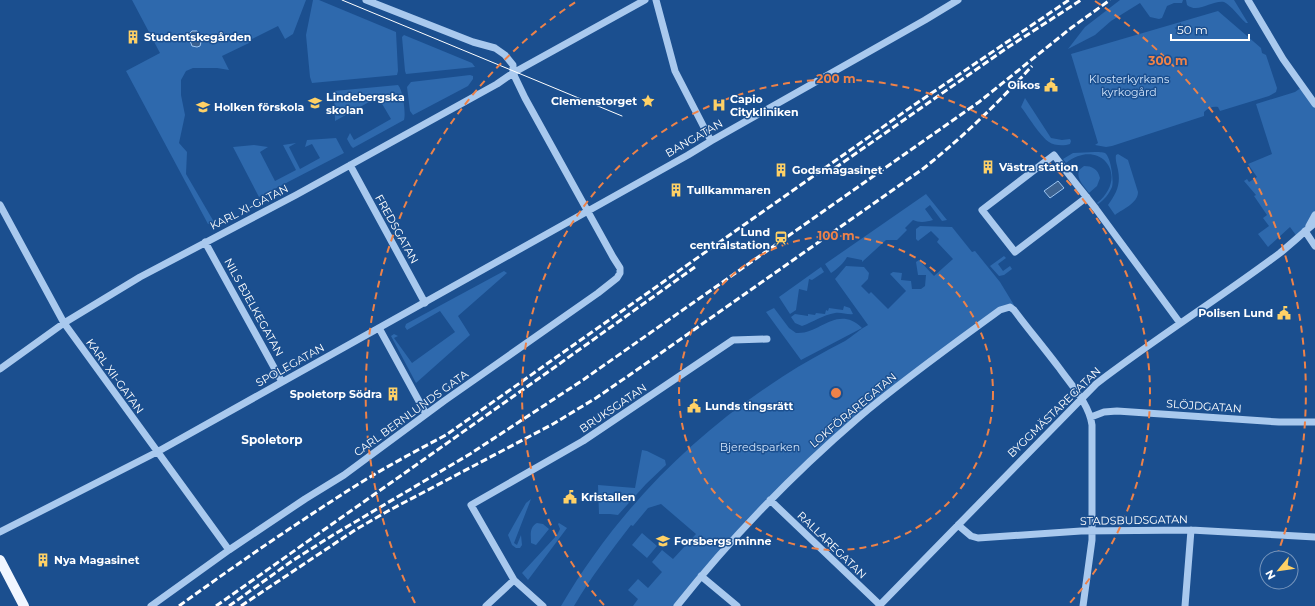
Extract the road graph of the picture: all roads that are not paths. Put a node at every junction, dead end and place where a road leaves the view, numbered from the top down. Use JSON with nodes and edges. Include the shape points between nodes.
{"nodes":[{"id":1,"x":366,"y":0,"type":"edge"},
{"id":2,"x":645,"y":0,"type":"edge"},
{"id":3,"x":656,"y":0,"type":"edge"},
{"id":4,"x":958,"y":0,"type":"edge"},
{"id":5,"x":1248,"y":0,"type":"edge"},
{"id":6,"x":513,"y":73,"type":"junction"},
{"id":7,"x":1315,"y":104,"type":"edge"},
{"id":8,"x":711,"y":141,"type":"junction"},
{"id":9,"x":350,"y":165,"type":"junction"},
{"id":10,"x":1087,"y":197,"type":"junction"},
{"id":11,"x":1,"y":210,"type":"edge"},
{"id":12,"x":587,"y":210,"type":"junction"},
{"id":13,"x":1315,"y":215,"type":"edge"},
{"id":14,"x":1315,"y":223,"type":"edge"},
{"id":15,"x":1305,"y":231,"type":"junction"},
{"id":16,"x":205,"y":242,"type":"junction"},
{"id":17,"x":1315,"y":246,"type":"edge"},
{"id":18,"x":425,"y":303,"type":"junction"},
{"id":19,"x":64,"y":323,"type":"junction"},
{"id":20,"x":1180,"y":323,"type":"junction"},
{"id":21,"x":379,"y":328,"type":"junction"},
{"id":22,"x":767,"y":339,"type":"dead end"},
{"id":23,"x":0,"y":369,"type":"edge"},
{"id":24,"x":282,"y":382,"type":"junction"},
{"id":25,"x":1081,"y":399,"type":"junction"},
{"id":26,"x":426,"y":414,"type":"junction"},
{"id":27,"x":1091,"y":416,"type":"junction"},
{"id":28,"x":1315,"y":422,"type":"edge"},
{"id":29,"x":157,"y":452,"type":"junction"},
{"id":30,"x":770,"y":500,"type":"junction"},
{"id":31,"x":958,"y":525,"type":"junction"},
{"id":32,"x":1191,"y":530,"type":"junction"},
{"id":33,"x":1093,"y":531,"type":"junction"},
{"id":34,"x":0,"y":532,"type":"edge"},
{"id":35,"x":1315,"y":537,"type":"edge"},
{"id":36,"x":229,"y":550,"type":"junction"},
{"id":37,"x":0,"y":560,"type":"edge"},
{"id":38,"x":702,"y":576,"type":"junction"},
{"id":39,"x":514,"y":580,"type":"junction"},
{"id":40,"x":24,"y":606,"type":"edge"},
{"id":41,"x":152,"y":606,"type":"edge"},
{"id":42,"x":486,"y":606,"type":"edge"},
{"id":43,"x":543,"y":606,"type":"edge"},
{"id":44,"x":677,"y":606,"type":"edge"},
{"id":45,"x":737,"y":606,"type":"edge"},
{"id":46,"x":879,"y":606,"type":"edge"},
{"id":47,"x":1083,"y":606,"type":"edge"},
{"id":48,"x":1185,"y":606,"type":"edge"}],
"edges":[{"from":1,"to":6,"type":"street","via":[[473,42],[495,48],[513,65]]},
{"from":2,"to":6,"type":"street"},
{"from":3,"to":8,"type":"street","via":[[675,71]]},
{"from":4,"to":8,"type":"street","name":"BANGATAN"},
{"from":5,"to":7,"type":"street","via":[[1283,59]]},
{"from":6,"to":9,"type":"street","name":"KARL XI-GATAN"},
{"from":6,"to":12,"type":"street"},
{"from":8,"to":12,"type":"street","name":"BANGATAN"},
{"from":9,"to":16,"type":"street","name":"KARL XI-GATAN"},
{"from":9,"to":18,"type":"street","name":"FREDSGATAN"},
{"from":10,"to":10,"type":"street","via":[[1054,155],[982,210],[1015,252]]},
{"from":10,"to":20,"type":"street"},
{"from":11,"to":19,"type":"street","name":"KARL XII-GATAN"},
{"from":12,"to":18,"type":"street","name":"SPOLEGATAN"},
{"from":12,"to":26,"type":"street","name":"CARL BERNLUNDS GATA","via":[[620,268],[619,276]]},
{"from":13,"to":15,"type":"street","name":"BYGGMÄSTAREGATAN"},
{"from":14,"to":15,"type":"street","name":"BYGGMÄSTAREGATAN"},
{"from":15,"to":17,"type":"street"},
{"from":15,"to":20,"type":"street","name":"BYGGMÄSTAREGATAN","via":[[1262,266]]},
{"from":16,"to":19,"type":"street","name":"KARL XI-GATAN","via":[[140,277]]},
{"from":16,"to":24,"type":"street","name":"NILS BJELKEGATAN"},
{"from":18,"to":21,"type":"street","name":"SPOLEGATAN"},
{"from":19,"to":23,"type":"street","name":"KARL XI-GATAN"},
{"from":19,"to":29,"type":"street","name":"KARL XII-GATAN"},
{"from":20,"to":25,"type":"street","name":"BYGGMÄSTAREGATAN","via":[[1120,365]]},
{"from":21,"to":24,"type":"street","name":"SPOLEGATAN"},
{"from":21,"to":26,"type":"street"},
{"from":22,"to":39,"type":"street","name":"BRUKSGATAN","via":[[733,340],[599,431],[472,505]]},
{"from":24,"to":29,"type":"street","name":"SPOLEGATAN"},
{"from":25,"to":27,"type":"street"},
{"from":25,"to":30,"type":"street","name":"LOKFÖRAREGATAN","via":[[1012,308],[1008,307],[1000,310],[892,390]]},
{"from":25,"to":31,"type":"street","name":"BYGGMÄSTAREGATAN"},
{"from":26,"to":36,"type":"street","name":"CARL BERNLUNDS GATA","via":[[344,475]]},
{"from":27,"to":28,"type":"street","name":"SLÖJDGATAN","via":[[1117,410],[1279,422]]},
{"from":27,"to":33,"type":"street"},
{"from":29,"to":34,"type":"street","name":"SPOLEGATAN"},
{"from":29,"to":36,"type":"street","name":"KARL XII-GATAN"},
{"from":30,"to":38,"type":"street","name":"LOKFÖRAREGATAN"},
{"from":30,"to":46,"type":"street","name":"RALLAREGATAN"},
{"from":31,"to":33,"type":"street","name":"STADSBUDSGATAN","via":[[971,536],[978,538]]},
{"from":31,"to":46,"type":"street","name":"BYGGMÄSTAREGATAN"},
{"from":32,"to":33,"type":"street","name":"STADSBUDSGATAN"},
{"from":32,"to":35,"type":"street","name":"STADSBUDSGATAN"},
{"from":32,"to":48,"type":"street"},
{"from":33,"to":47,"type":"street"},
{"from":36,"to":41,"type":"street","name":"CARL BERNLUNDS GATA"},
{"from":37,"to":40,"type":"main road"},
{"from":38,"to":44,"type":"street","name":"LOKFÖRAREGATAN"},
{"from":38,"to":45,"type":"street"},
{"from":39,"to":42,"type":"street"},
{"from":39,"to":43,"type":"street"}]}
